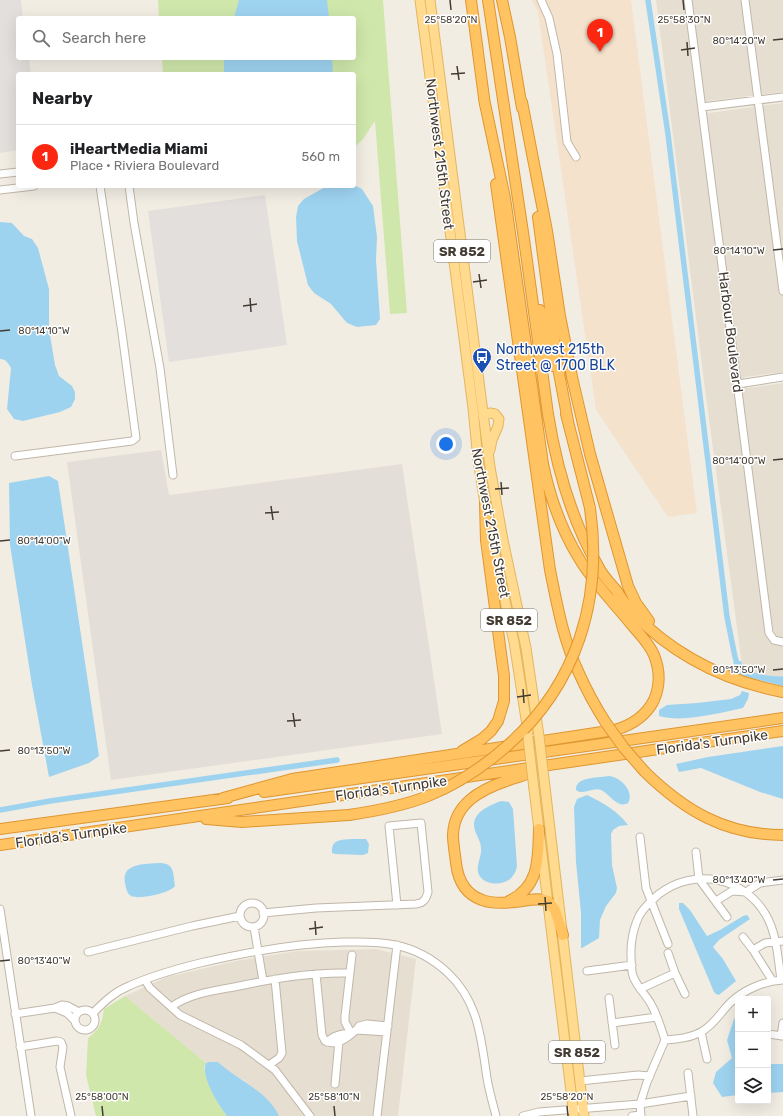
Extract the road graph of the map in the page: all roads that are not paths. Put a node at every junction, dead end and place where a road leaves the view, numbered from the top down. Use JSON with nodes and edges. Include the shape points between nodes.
{"nodes":[{"id":1,"x":420,"y":0,"type":"edge"},
{"id":2,"x":430,"y":0,"type":"edge"},
{"id":3,"x":471,"y":0,"type":"edge"},
{"id":4,"x":488,"y":0,"type":"edge"},
{"id":5,"x":502,"y":0,"type":"edge"},
{"id":6,"x":541,"y":0,"type":"edge"},
{"id":7,"x":688,"y":0,"type":"edge"},
{"id":8,"x":745,"y":0,"type":"edge"},
{"id":9,"x":424,"y":32,"type":"junction"},
{"id":10,"x":436,"y":48,"type":"junction"},
{"id":11,"x":783,"y":97,"type":"edge"},
{"id":12,"x":484,"y":98,"type":"junction"},
{"id":13,"x":758,"y":100,"type":"junction"},
{"id":14,"x":522,"y":102,"type":"junction"},
{"id":15,"x":702,"y":107,"type":"junction"},
{"id":16,"x":576,"y":157,"type":"dead end"},
{"id":17,"x":16,"y":172,"type":"edge"},
{"id":18,"x":0,"y":174,"type":"edge"},
{"id":19,"x":17,"y":188,"type":"edge"},
{"id":20,"x":100,"y":188,"type":"edge"},
{"id":21,"x":129,"y":188,"type":"edge"},
{"id":22,"x":0,"y":190,"type":"edge"},
{"id":23,"x":524,"y":239,"type":"junction"},
{"id":24,"x":783,"y":291,"type":"edge"},
{"id":25,"x":783,"y":377,"type":"edge"},
{"id":26,"x":738,"y":384,"type":"junction"},
{"id":27,"x":483,"y":415,"type":"junction"},
{"id":28,"x":568,"y":421,"type":"junction"},
{"id":29,"x":15,"y":456,"type":"dead end"},
{"id":30,"x":489,"y":457,"type":"junction"},
{"id":31,"x":173,"y":475,"type":"dead end"},
{"id":32,"x":485,"y":503,"type":"junction"},
{"id":33,"x":783,"y":642,"type":"edge"},
{"id":34,"x":723,"y":674,"type":"junction"},
{"id":35,"x":783,"y":692,"type":"edge"},
{"id":36,"x":783,"y":718,"type":"edge"},
{"id":37,"x":783,"y":731,"type":"edge"},
{"id":38,"x":455,"y":754,"type":"junction"},
{"id":39,"x":544,"y":766,"type":"junction"},
{"id":40,"x":223,"y":798,"type":"junction"},
{"id":41,"x":190,"y":817,"type":"junction"},
{"id":42,"x":0,"y":829,"type":"edge"},
{"id":43,"x":539,"y":829,"type":"junction"},
{"id":44,"x":783,"y":835,"type":"edge"},
{"id":45,"x":640,"y":837,"type":"dead end"},
{"id":46,"x":0,"y":845,"type":"edge"},
{"id":47,"x":696,"y":852,"type":"dead end"},
{"id":48,"x":698,"y":879,"type":"junction"},
{"id":49,"x":783,"y":880,"type":"edge"},
{"id":50,"x":746,"y":892,"type":"junction"},
{"id":51,"x":548,"y":901,"type":"junction"},
{"id":52,"x":650,"y":901,"type":"junction"},
{"id":53,"x":716,"y":901,"type":"junction"},
{"id":54,"x":506,"y":902,"type":"junction"},
{"id":55,"x":397,"y":905,"type":"junction"},
{"id":56,"x":0,"y":909,"type":"edge"},
{"id":57,"x":263,"y":913,"type":"junction"},
{"id":58,"x":240,"y":916,"type":"junction"},
{"id":59,"x":727,"y":918,"type":"dead end"},
{"id":60,"x":254,"y":926,"type":"junction"},
{"id":61,"x":563,"y":935,"type":"junction"},
{"id":62,"x":743,"y":937,"type":"dead end"},
{"id":63,"x":779,"y":941,"type":"edge"},
{"id":64,"x":668,"y":944,"type":"dead end"},
{"id":65,"x":397,"y":945,"type":"junction"},
{"id":66,"x":754,"y":950,"type":"junction"},
{"id":67,"x":258,"y":951,"type":"junction"},
{"id":68,"x":88,"y":952,"type":"dead end"},
{"id":69,"x":668,"y":953,"type":"dead end"},
{"id":70,"x":352,"y":955,"type":"dead end"},
{"id":71,"x":632,"y":965,"type":"junction"},
{"id":72,"x":587,"y":972,"type":"dead end"},
{"id":73,"x":350,"y":973,"type":"junction"},
{"id":74,"x":675,"y":973,"type":"junction"},
{"id":75,"x":316,"y":974,"type":"junction"},
{"id":76,"x":275,"y":979,"type":"junction"},
{"id":77,"x":145,"y":980,"type":"junction"},
{"id":78,"x":772,"y":980,"type":"junction"},
{"id":79,"x":782,"y":980,"type":"edge"},
{"id":80,"x":263,"y":981,"type":"junction"},
{"id":81,"x":640,"y":989,"type":"junction"},
{"id":82,"x":685,"y":994,"type":"dead end"},
{"id":83,"x":609,"y":998,"type":"dead end"},
{"id":84,"x":171,"y":1007,"type":"junction"},
{"id":85,"x":55,"y":1008,"type":"junction"},
{"id":86,"x":79,"y":1012,"type":"junction"},
{"id":87,"x":15,"y":1014,"type":"junction"},
{"id":88,"x":93,"y":1014,"type":"junction"},
{"id":89,"x":657,"y":1017,"type":"junction"},
{"id":90,"x":76,"y":1022,"type":"junction"},
{"id":91,"x":612,"y":1023,"type":"junction"},
{"id":92,"x":783,"y":1023,"type":"edge"},
{"id":93,"x":387,"y":1029,"type":"junction"},
{"id":94,"x":354,"y":1032,"type":"junction"},
{"id":95,"x":701,"y":1032,"type":"junction"},
{"id":96,"x":771,"y":1034,"type":"edge"},
{"id":97,"x":782,"y":1036,"type":"edge"},
{"id":98,"x":665,"y":1040,"type":"junction"},
{"id":99,"x":339,"y":1041,"type":"junction"},
{"id":100,"x":327,"y":1042,"type":"junction"},
{"id":101,"x":615,"y":1045,"type":"dead end"},
{"id":102,"x":20,"y":1047,"type":"junction"},
{"id":103,"x":707,"y":1059,"type":"dead end"},
{"id":104,"x":269,"y":1065,"type":"junction"},
{"id":105,"x":688,"y":1073,"type":"dead end"},
{"id":106,"x":650,"y":1076,"type":"junction"},
{"id":107,"x":580,"y":1081,"type":"junction"},
{"id":108,"x":335,"y":1084,"type":"dead end"},
{"id":109,"x":691,"y":1096,"type":"junction"},
{"id":110,"x":640,"y":1104,"type":"junction"},
{"id":111,"x":584,"y":1112,"type":"edge"},
{"id":112,"x":574,"y":1113,"type":"edge"},
{"id":113,"x":31,"y":1116,"type":"edge"},
{"id":114,"x":71,"y":1116,"type":"edge"},
{"id":115,"x":310,"y":1116,"type":"edge"},
{"id":116,"x":377,"y":1116,"type":"edge"},
{"id":117,"x":496,"y":1116,"type":"edge"},
{"id":118,"x":523,"y":1116,"type":"edge"},
{"id":119,"x":632,"y":1116,"type":"edge"},
{"id":120,"x":641,"y":1116,"type":"edge"},
{"id":121,"x":693,"y":1116,"type":"edge"}],
"edges":[{"from":1,"to":9,"type":"main road","name":"Northwest 215th Street","number":"SR 852"},
{"from":2,"to":10,"type":"main road","name":"Northwest 215th Street","number":"SR 852"},
{"from":3,"to":12,"type":"highway"},
{"from":4,"to":23,"type":"highway"},
{"from":5,"to":14,"type":"highway"},
{"from":6,"to":16,"type":"street","via":[[549,18],[557,54],[567,142]]},
{"from":7,"to":15,"type":"street","name":"Harbour Boulevard"},
{"from":8,"to":13,"type":"street"},
{"from":9,"to":10,"type":"main road","via":[[430,44]]},
{"from":9,"to":32,"type":"main road","name":"Northwest 215th Street","number":"SR 852"},
{"from":10,"to":27,"type":"main road","name":"Northwest 215th Street","number":"SR 852"},
{"from":11,"to":13,"type":"street"},
{"from":12,"to":38,"type":"highway","via":[[505,198],[543,464],[550,492],[567,536],[580,560],[651,649],[659,676],[652,703],[639,719],[628,726],[604,732]]},
{"from":12,"to":44,"type":"highway","bridge":true,"via":[[550,570],[558,611],[577,669],[590,696],[624,748],[645,772],[672,796],[706,818],[741,830]]},
{"from":13,"to":15,"type":"street"},
{"from":13,"to":24,"type":"street"},
{"from":14,"to":28,"type":"highway"},
{"from":14,"to":34,"type":"highway","via":[[572,377],[590,454],[628,586],[636,603],[655,627]]},
{"from":15,"to":26,"type":"street","name":"Harbour Boulevard"},
{"from":17,"to":18,"type":"street"},
{"from":19,"to":22,"type":"street"},
{"from":20,"to":29,"type":"street","via":[[136,438],[132,441]]},
{"from":21,"to":31,"type":"street","via":[[160,368]]},
{"from":23,"to":28,"type":"highway","via":[[531,261],[552,366]]},
{"from":23,"to":34,"type":"highway","via":[[552,438],[577,523],[598,567],[632,612],[664,641],[709,669]]},
{"from":25,"to":26,"type":"street"},
{"from":26,"to":33,"type":"street","name":"Harbour Boulevard","via":[[769,633],[774,640]]},
{"from":27,"to":30,"type":"main road","name":"Northwest 215th Street","number":"SR 852"},
{"from":27,"to":30,"type":"main road","via":[[495,414],[499,419]]},
{"from":28,"to":41,"type":"highway","bridge":true,"via":[[590,508],[593,531],[593,574],[588,607],[575,651],[564,676],[550,700],[518,736],[486,764],[446,788],[390,808],[349,815],[242,822]]},
{"from":30,"to":61,"type":"main road","name":"Northwest 215th Street","number":"SR 852","bridge":true,"via":[[499,522],[526,648]]},
{"from":32,"to":38,"type":"highway","via":[[486,540],[504,676],[504,701],[498,721],[487,735]]},
{"from":32,"to":43,"type":"main road","name":"Northwest 215th Street","number":"SR 852","bridge":true,"via":[[514,642]]},
{"from":34,"to":35,"type":"highway","via":[[758,687]]},
{"from":36,"to":40,"type":"highway","name":"Florida's Turnpike"},
{"from":37,"to":39,"type":"highway","name":"Florida's Turnpike"},
{"from":38,"to":40,"type":"highway","via":[[292,779]]},
{"from":39,"to":41,"type":"highway","name":"Florida's Turnpike"},
{"from":39,"to":54,"type":"highway","via":[[528,775],[496,784],[482,791],[463,806],[455,822],[455,854],[463,885],[470,893],[484,901]]},
{"from":40,"to":42,"type":"highway","name":"Florida's Turnpike"},
{"from":41,"to":46,"type":"highway","name":"Florida's Turnpike"},
{"from":43,"to":51,"type":"main road","name":"Northwest 215th Street","number":"SR 852"},
{"from":43,"to":54,"type":"highway","via":[[538,860],[532,881],[520,895]]},
{"from":45,"to":52,"type":"street"},
{"from":47,"to":48,"type":"street"},
{"from":48,"to":50,"type":"street","via":[[714,879],[737,886]]},
{"from":48,"to":52,"type":"street","via":[[669,886]]},
{"from":48,"to":53,"type":"street"},
{"from":49,"to":50,"type":"street","via":[[760,883]]},
{"from":50,"to":53,"type":"street","via":[[732,892]]},
{"from":50,"to":63,"type":"street","via":[[767,915]]},
{"from":51,"to":54,"type":"highway","via":[[536,899]]},
{"from":51,"to":61,"type":"highway","via":[[555,910]]},
{"from":51,"to":112,"type":"main road","name":"Northwest 215th Street","number":"SR 852"},
{"from":52,"to":64,"type":"street"},
{"from":52,"to":71,"type":"street","via":[[639,916],[630,941]]},
{"from":53,"to":59,"type":"street"},
{"from":55,"to":55,"type":"street","via":[[389,826],[421,823],[427,898],[421,904]]},
{"from":55,"to":57,"type":"street"},
{"from":56,"to":87,"type":"street"},
{"from":57,"to":58,"type":"street","via":[[258,905],[250,903],[243,907]]},
{"from":57,"to":60,"type":"street","via":[[261,922]]},
{"from":58,"to":60,"type":"street","via":[[245,925]]},
{"from":58,"to":68,"type":"street"},
{"from":60,"to":67,"type":"street"},
{"from":61,"to":107,"type":"main road","name":"Northwest 215th Street","number":"SR 852"},
{"from":62,"to":66,"type":"street"},
{"from":63,"to":66,"type":"street","via":[[765,943]]},
{"from":63,"to":79,"type":"street"},
{"from":65,"to":67,"type":"street","via":[[368,942],[333,943]]},
{"from":65,"to":93,"type":"street"},
{"from":65,"to":117,"type":"street","via":[[436,963],[461,988],[479,1028],[487,1080]]},
{"from":66,"to":78,"type":"street"},
{"from":67,"to":77,"type":"street","via":[[183,967]]},
{"from":67,"to":80,"type":"street"},
{"from":69,"to":74,"type":"street"},
{"from":70,"to":73,"type":"street"},
{"from":71,"to":72,"type":"street"},
{"from":71,"to":81,"type":"street","via":[[632,975]]},
{"from":73,"to":75,"type":"street"},
{"from":73,"to":94,"type":"street","via":[[345,1022]]},
{"from":74,"to":81,"type":"street"},
{"from":74,"to":82,"type":"street"},
{"from":75,"to":76,"type":"street"},
{"from":75,"to":100,"type":"street","via":[[322,1035]]},
{"from":76,"to":80,"type":"street"},
{"from":76,"to":104,"type":"street","via":[[282,1053]]},
{"from":77,"to":84,"type":"street"},
{"from":77,"to":88,"type":"street","via":[[118,991],[105,1000]]},
{"from":78,"to":79,"type":"street"},
{"from":78,"to":95,"type":"street","via":[[740,995]]},
{"from":80,"to":84,"type":"street","via":[[187,998]]},
{"from":81,"to":89,"type":"street"},
{"from":83,"to":91,"type":"street"},
{"from":84,"to":104,"type":"street","via":[[180,1015],[240,1045]]},
{"from":85,"to":86,"type":"street","via":[[68,1006]]},
{"from":85,"to":87,"type":"street"},
{"from":85,"to":90,"type":"street"},
{"from":86,"to":88,"type":"street","via":[[85,1010]]},
{"from":86,"to":90,"type":"street"},
{"from":87,"to":102,"type":"street"},
{"from":88,"to":90,"type":"street","via":[[95,1023],[88,1030],[79,1027]]},
{"from":89,"to":91,"type":"street"},
{"from":89,"to":98,"type":"street"},
{"from":91,"to":101,"type":"street"},
{"from":92,"to":97,"type":"street"},
{"from":93,"to":94,"type":"street"},
{"from":93,"to":116,"type":"street"},
{"from":94,"to":99,"type":"street"},
{"from":94,"to":100,"type":"street","via":[[333,1036]]},
{"from":95,"to":98,"type":"street","via":[[681,1039]]},
{"from":95,"to":103,"type":"street"},
{"from":96,"to":97,"type":"street"},
{"from":98,"to":106,"type":"street"},
{"from":99,"to":100,"type":"street"},
{"from":99,"to":108,"type":"street"},
{"from":102,"to":113,"type":"street"},
{"from":102,"to":114,"type":"street","via":[[61,1042],[63,1047],[60,1067]]},
{"from":104,"to":115,"type":"street","via":[[279,1074]]},
{"from":105,"to":109,"type":"street"},
{"from":106,"to":107,"type":"street"},
{"from":106,"to":110,"type":"street"},
{"from":107,"to":111,"type":"main road","name":"Northwest 215th Street","number":"SR 852"},
{"from":109,"to":110,"type":"street"},
{"from":109,"to":121,"type":"street"},
{"from":110,"to":111,"type":"street"},
{"from":110,"to":120,"type":"street"},
{"from":111,"to":112,"type":"street"},
{"from":112,"to":118,"type":"street","via":[[539,1112]]},
{"from":119,"to":120,"type":"street"}]}
